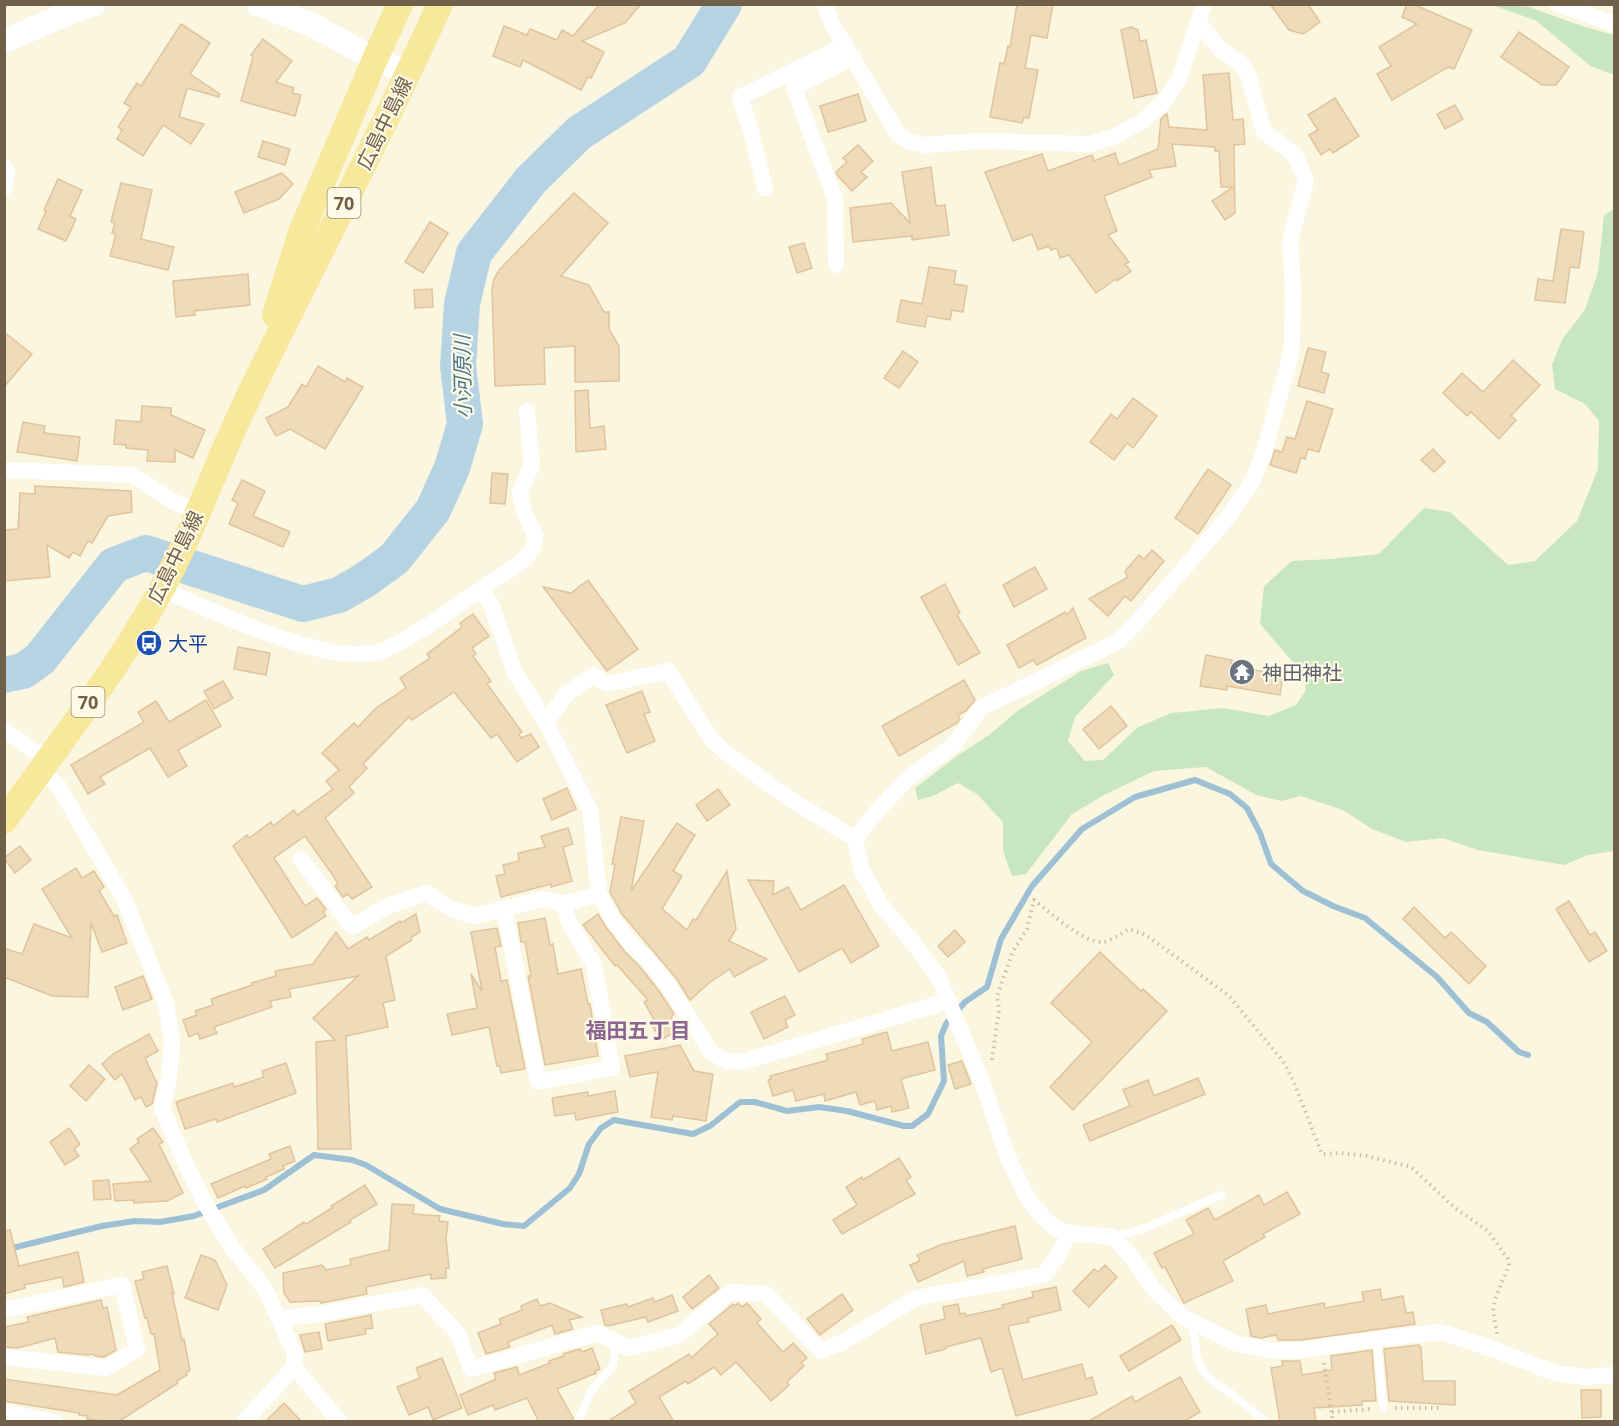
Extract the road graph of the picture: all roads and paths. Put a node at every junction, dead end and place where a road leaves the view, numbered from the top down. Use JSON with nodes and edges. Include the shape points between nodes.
{"nodes":[{"id":1,"x":94,"y":4,"type":"edge"},
{"id":2,"x":258,"y":4,"type":"edge"},
{"id":3,"x":400,"y":4,"type":"edge"},
{"id":4,"x":440,"y":4,"type":"edge"},
{"id":5,"x":825,"y":4,"type":"edge"},
{"id":6,"x":1204,"y":4,"type":"edge"},
{"id":7,"x":1557,"y":4,"type":"edge"},
{"id":8,"x":1198,"y":22,"type":"junction"},
{"id":9,"x":1614,"y":24,"type":"edge"},
{"id":10,"x":4,"y":41,"type":"edge"},
{"id":11,"x":849,"y":51,"type":"junction"},
{"id":12,"x":375,"y":59,"type":"junction"},
{"id":13,"x":409,"y":73,"type":"junction"},
{"id":14,"x":4,"y":166,"type":"edge"},
{"id":15,"x":4,"y":188,"type":"edge"},
{"id":16,"x":765,"y":188,"type":"dead end"},
{"id":17,"x":836,"y":265,"type":"dead end"},
{"id":18,"x":246,"y":401,"type":"junction"},
{"id":19,"x":527,"y":411,"type":"dead end"},
{"id":20,"x":4,"y":470,"type":"edge"},
{"id":21,"x":194,"y":521,"type":"junction"},
{"id":22,"x":164,"y":584,"type":"junction"},
{"id":23,"x":481,"y":589,"type":"junction"},
{"id":24,"x":546,"y":722,"type":"junction"},
{"id":25,"x":4,"y":730,"type":"edge"},
{"id":26,"x":45,"y":764,"type":"junction"},
{"id":27,"x":4,"y":821,"type":"edge"},
{"id":28,"x":855,"y":839,"type":"junction"},
{"id":29,"x":301,"y":859,"type":"dead end"},
{"id":30,"x":599,"y":894,"type":"junction"},
{"id":31,"x":564,"y":904,"type":"junction"},
{"id":32,"x":504,"y":908,"type":"junction"},
{"id":33,"x":949,"y":1001,"type":"junction"},
{"id":34,"x":984,"y":1087,"type":"junction"},
{"id":35,"x":1221,"y":1195,"type":"dead end"},
{"id":36,"x":1069,"y":1233,"type":"junction"},
{"id":37,"x":1113,"y":1238,"type":"junction"},
{"id":38,"x":4,"y":1310,"type":"edge"},
{"id":39,"x":279,"y":1318,"type":"junction"},
{"id":40,"x":1192,"y":1322,"type":"junction"},
{"id":41,"x":1377,"y":1339,"type":"junction"},
{"id":42,"x":616,"y":1341,"type":"junction"},
{"id":43,"x":1322,"y":1347,"type":"junction"},
{"id":44,"x":1496,"y":1351,"type":"junction"},
{"id":45,"x":4,"y":1357,"type":"edge"},
{"id":46,"x":294,"y":1367,"type":"junction"},
{"id":47,"x":1614,"y":1375,"type":"edge"},
{"id":48,"x":1383,"y":1408,"type":"dead end"},
{"id":49,"x":4,"y":1412,"type":"edge"},
{"id":50,"x":55,"y":1422,"type":"edge"},
{"id":51,"x":244,"y":1422,"type":"edge"},
{"id":52,"x":340,"y":1422,"type":"edge"},
{"id":53,"x":579,"y":1422,"type":"edge"},
{"id":54,"x":1266,"y":1422,"type":"edge"},
{"id":55,"x":1333,"y":1422,"type":"edge"}],
"edges":[{"from":1,"to":10,"type":"street"},
{"from":2,"to":12,"type":"street","via":[[312,25]]},
{"from":3,"to":12,"type":"main road","name":"広島中島線","number":"70"},
{"from":4,"to":13,"type":"main road","name":"広島中島線","number":"70"},
{"from":5,"to":11,"type":"street"},
{"from":6,"to":8,"type":"street"},
{"from":7,"to":9,"type":"street"},
{"from":8,"to":11,"type":"street","via":[[1179,79],[1164,102],[1143,121],[1090,144],[910,142],[898,134]]},
{"from":8,"to":28,"type":"street","via":[[1221,50],[1242,64],[1264,132],[1297,159],[1306,182],[1290,241],[1292,345],[1260,463],[1251,484],[1224,522],[1117,642],[981,708],[952,746],[909,777]]},
{"from":11,"to":16,"type":"street","via":[[740,97]]},
{"from":11,"to":17,"type":"street","via":[[794,88],[836,199]]},
{"from":12,"to":13,"type":"street"},
{"from":12,"to":18,"type":"main road","name":"広島中島線","number":"70","via":[[302,230]]},
{"from":13,"to":18,"type":"main road","name":"広島中島線","number":"70"},
{"from":14,"to":15,"type":"street"},
{"from":18,"to":21,"type":"main road","name":"広島中島線","number":"70"},
{"from":19,"to":23,"type":"street","via":[[532,465],[520,492],[535,536],[533,549],[520,563]]},
{"from":20,"to":21,"type":"street","via":[[133,475],[174,502]]},
{"from":21,"to":22,"type":"main road","name":"広島中島線","number":"70"},
{"from":22,"to":23,"type":"street","via":[[249,627],[309,646],[358,654],[382,650]]},
{"from":22,"to":26,"type":"main road","name":"広島中島線","number":"70","via":[[127,647]]},
{"from":23,"to":24,"type":"street","via":[[491,604],[514,674]]},
{"from":24,"to":28,"type":"street","via":[[567,693],[594,675],[607,684],[668,671],[712,740],[726,753]]},
{"from":24,"to":30,"type":"street","via":[[590,810]]},
{"from":25,"to":26,"type":"street"},
{"from":26,"to":27,"type":"main road","name":"広島中島線","number":"70"},
{"from":26,"to":39,"type":"street","via":[[124,899],[166,1004],[172,1048],[162,1108],[202,1198],[231,1246],[265,1289]]},
{"from":28,"to":33,"type":"street","via":[[862,871],[881,905],[939,978]]},
{"from":29,"to":32,"type":"street","via":[[352,927],[388,906],[426,893],[451,909],[475,916]]},
{"from":30,"to":31,"type":"street"},
{"from":30,"to":33,"type":"street","via":[[613,920],[668,985],[711,1052],[726,1061],[742,1062]]},
{"from":31,"to":32,"type":"street","via":[[543,899]]},
{"from":31,"to":32,"type":"street","via":[[568,920],[594,965],[612,1068],[538,1082]]},
{"from":33,"to":34,"type":"street"},
{"from":34,"to":36,"type":"street","via":[[1008,1158],[1029,1200],[1055,1228]]},
{"from":34,"to":44,"type":"path","via":[[996,1038],[997,996],[1013,951],[1027,929],[1034,900],[1092,940],[1104,942],[1129,929],[1146,935],[1228,995],[1283,1061],[1322,1154],[1366,1156],[1411,1167],[1455,1208],[1488,1231],[1509,1265],[1493,1311]]},
{"from":35,"to":37,"type":"lane"},
{"from":36,"to":37,"type":"street"},
{"from":36,"to":42,"type":"street","via":[[1044,1275],[916,1298],[821,1351],[766,1294],[730,1292],[679,1335],[629,1348]]},
{"from":37,"to":40,"type":"street","via":[[1153,1288]]},
{"from":38,"to":45,"type":"street","via":[[122,1285],[137,1349],[106,1368]]},
{"from":39,"to":42,"type":"street","via":[[422,1295],[458,1334],[471,1370],[598,1333]]},
{"from":39,"to":46,"type":"street","via":[[295,1354]]},
{"from":40,"to":43,"type":"street","via":[[1252,1347]]},
{"from":40,"to":54,"type":"lane","via":[[1202,1369]]},
{"from":41,"to":43,"type":"street"},
{"from":41,"to":44,"type":"street","via":[[1442,1332]]},
{"from":41,"to":48,"type":"lane"},
{"from":42,"to":53,"type":"lane","via":[[614,1366],[591,1391]]},
{"from":43,"to":55,"type":"path"},
{"from":44,"to":47,"type":"street","via":[[1555,1373],[1584,1377]]},
{"from":46,"to":51,"type":"street"},
{"from":46,"to":52,"type":"street"},
{"from":49,"to":50,"type":"street"}]}
